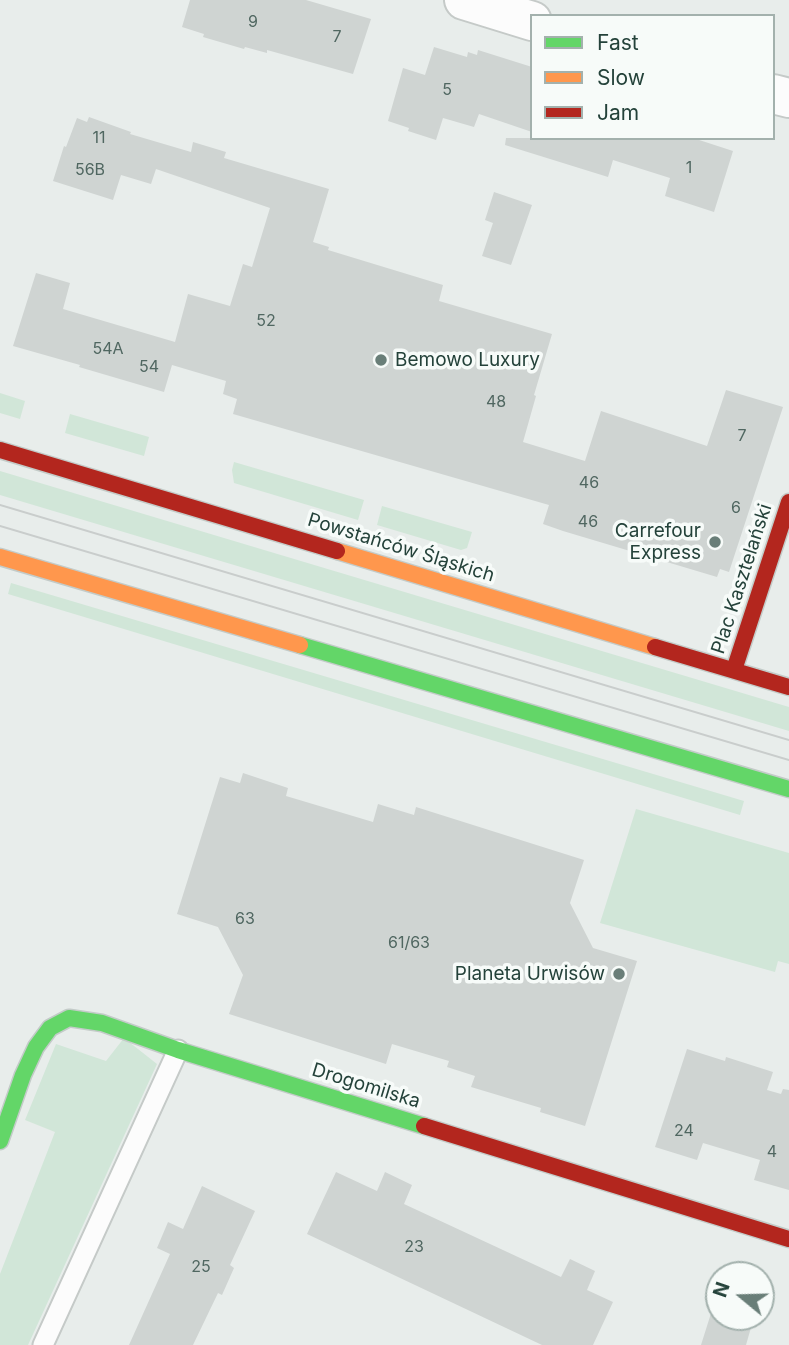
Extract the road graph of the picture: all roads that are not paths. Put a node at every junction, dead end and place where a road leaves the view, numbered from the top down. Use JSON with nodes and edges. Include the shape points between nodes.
{"nodes":[{"id":1,"x":464,"y":0,"type":"edge"},
{"id":2,"x":530,"y":20,"type":"edge"},
{"id":3,"x":0,"y":450,"type":"edge"},
{"id":4,"x":789,"y":502,"type":"edge"},
{"id":5,"x":0,"y":557,"type":"edge"},
{"id":6,"x":734,"y":670,"type":"junction"},
{"id":7,"x":789,"y":687,"type":"edge"},
{"id":8,"x":789,"y":789,"type":"edge"},
{"id":9,"x":178,"y":1051,"type":"junction"},
{"id":10,"x":0,"y":1141,"type":"edge"},
{"id":11,"x":789,"y":1239,"type":"edge"},
{"id":12,"x":43,"y":1345,"type":"edge"}],
"edges":[{"from":1,"to":2,"type":"street"},
{"from":3,"to":6,"type":"main road","name":"Powstańców Śląskich"},
{"from":4,"to":6,"type":"main road","name":"Plac Kasztelański"},
{"from":5,"to":8,"type":"main road"},
{"from":6,"to":7,"type":"main road","name":"Powstańców Śląskich"},
{"from":9,"to":10,"type":"main road","name":"Drogomilska","via":[[102,1024],[69,1018],[50,1028],[36,1047]]},
{"from":9,"to":11,"type":"main road","name":"Drogomilska"},
{"from":9,"to":12,"type":"lane"}]}
